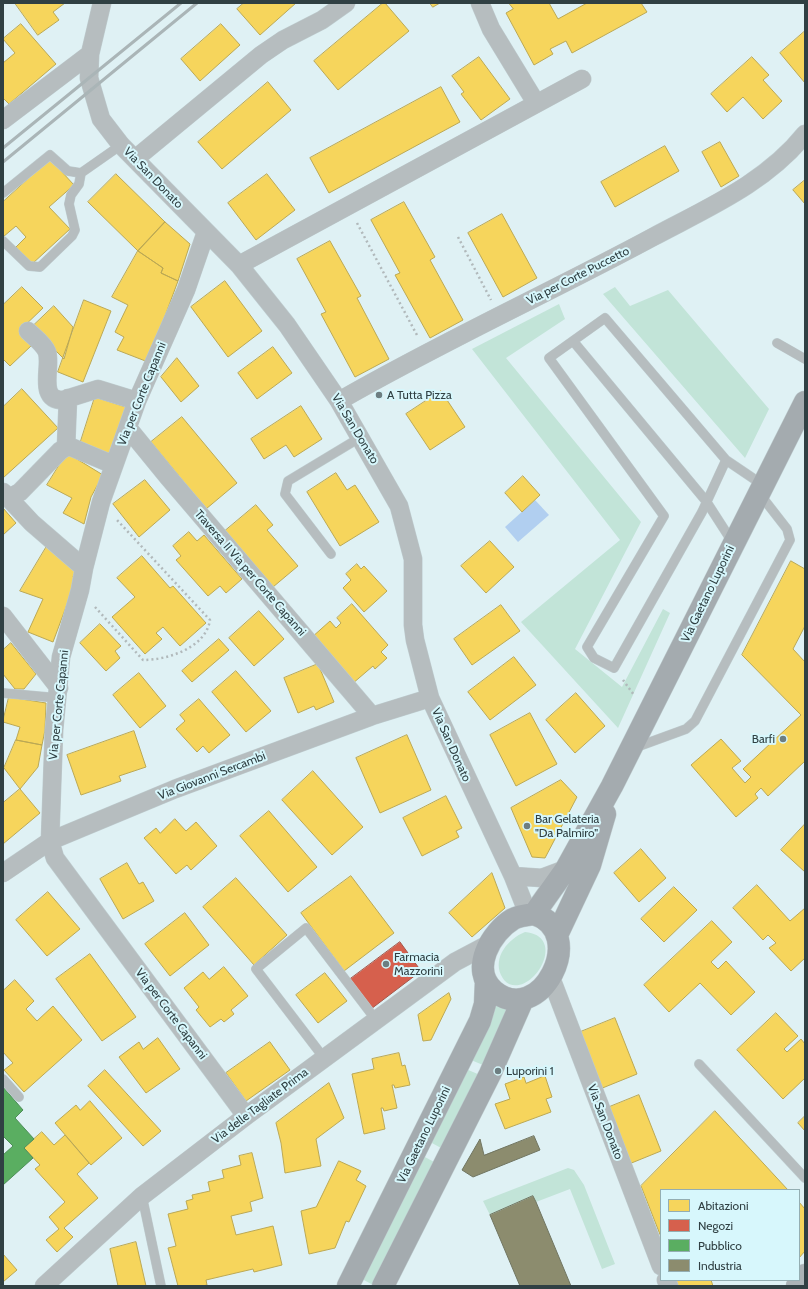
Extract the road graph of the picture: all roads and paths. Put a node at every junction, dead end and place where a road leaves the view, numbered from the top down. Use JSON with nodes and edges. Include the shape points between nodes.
{"nodes":[{"id":1,"x":102,"y":3,"type":"edge"},
{"id":2,"x":346,"y":3,"type":"edge"},
{"id":3,"x":480,"y":3,"type":"edge"},
{"id":4,"x":90,"y":54,"type":"junction"},
{"id":5,"x":582,"y":79,"type":"dead end"},
{"id":6,"x":536,"y":102,"type":"junction"},
{"id":7,"x":3,"y":120,"type":"edge"},
{"id":8,"x":805,"y":134,"type":"edge"},
{"id":9,"x":121,"y":145,"type":"junction"},
{"id":10,"x":135,"y":159,"type":"junction"},
{"id":11,"x":81,"y":173,"type":"junction"},
{"id":12,"x":3,"y":193,"type":"edge"},
{"id":13,"x":347,"y":205,"type":"junction"},
{"id":14,"x":206,"y":232,"type":"junction"},
{"id":15,"x":458,"y":237,"type":"dead end"},
{"id":16,"x":3,"y":241,"type":"edge"},
{"id":17,"x":239,"y":265,"type":"junction"},
{"id":18,"x":500,"y":316,"type":"junction"},
{"id":19,"x":28,"y":331,"type":"dead end"},
{"id":20,"x":573,"y":341,"type":"junction"},
{"id":21,"x":778,"y":343,"type":"dead end"},
{"id":22,"x":426,"y":353,"type":"junction"},
{"id":23,"x":805,"y":359,"type":"edge"},
{"id":24,"x":68,"y":398,"type":"junction"},
{"id":25,"x":137,"y":401,"type":"junction"},
{"id":26,"x":339,"y":401,"type":"junction"},
{"id":27,"x":805,"y":402,"type":"edge"},
{"id":28,"x":128,"y":428,"type":"junction"},
{"id":29,"x":361,"y":437,"type":"junction"},
{"id":30,"x":66,"y":447,"type":"junction"},
{"id":31,"x":726,"y":460,"type":"junction"},
{"id":32,"x":114,"y":465,"type":"junction"},
{"id":33,"x":760,"y":489,"type":"junction"},
{"id":34,"x":6,"y":495,"type":"edge"},
{"id":35,"x":706,"y":501,"type":"junction"},
{"id":36,"x":101,"y":502,"type":"junction"},
{"id":37,"x":733,"y":543,"type":"junction"},
{"id":38,"x":331,"y":554,"type":"dead end"},
{"id":39,"x":84,"y":568,"type":"junction"},
{"id":40,"x":80,"y":590,"type":"junction"},
{"id":41,"x":3,"y":616,"type":"edge"},
{"id":42,"x":614,"y":668,"type":"junction"},
{"id":43,"x":3,"y":693,"type":"edge"},
{"id":44,"x":59,"y":693,"type":"junction"},
{"id":45,"x":430,"y":698,"type":"junction"},
{"id":46,"x":649,"y":714,"type":"junction"},
{"id":47,"x":372,"y":716,"type":"junction"},
{"id":48,"x":630,"y":749,"type":"junction"},
{"id":49,"x":612,"y":786,"type":"junction"},
{"id":50,"x":50,"y":841,"type":"junction"},
{"id":51,"x":566,"y":869,"type":"junction"},
{"id":52,"x":3,"y":873,"type":"edge"},
{"id":53,"x":513,"y":876,"type":"junction"},
{"id":54,"x":531,"y":914,"type":"junction"},
{"id":55,"x":557,"y":935,"type":"junction"},
{"id":56,"x":489,"y":944,"type":"junction"},
{"id":57,"x":551,"y":978,"type":"junction"},
{"id":58,"x":486,"y":980,"type":"junction"},
{"id":59,"x":523,"y":999,"type":"junction"},
{"id":60,"x":376,"y":1020,"type":"junction"},
{"id":61,"x":324,"y":1058,"type":"junction"},
{"id":62,"x":699,"y":1064,"type":"dead end"},
{"id":63,"x":3,"y":1079,"type":"edge"},
{"id":64,"x":18,"y":1097,"type":"dead end"},
{"id":65,"x":246,"y":1116,"type":"junction"},
{"id":66,"x":805,"y":1178,"type":"edge"},
{"id":67,"x":142,"y":1196,"type":"junction"},
{"id":68,"x":660,"y":1263,"type":"edge"},
{"id":69,"x":805,"y":1276,"type":"edge"},
{"id":70,"x":44,"y":1286,"type":"edge"},
{"id":71,"x":161,"y":1286,"type":"edge"},
{"id":72,"x":348,"y":1286,"type":"edge"},
{"id":73,"x":383,"y":1286,"type":"edge"},
{"id":74,"x":797,"y":1286,"type":"edge"}],
"edges":[{"from":1,"to":4,"type":"street","name":"Via San Donato"},
{"from":2,"to":10,"type":"street","via":[[261,55]]},
{"from":3,"to":6,"type":"street","via":[[491,29]]},
{"from":4,"to":7,"type":"street"},
{"from":4,"to":9,"type":"street","name":"Via San Donato","via":[[89,78],[96,105],[101,119]]},
{"from":5,"to":6,"type":"street"},
{"from":6,"to":13,"type":"street"},
{"from":8,"to":18,"type":"street","name":"Via per Corte Puccetto","via":[[771,167],[742,190]]},
{"from":9,"to":10,"type":"street","name":"Via San Donato"},
{"from":9,"to":11,"type":"lane"},
{"from":10,"to":14,"type":"street","name":"Via San Donato"},
{"from":11,"to":12,"type":"lane","via":[[68,171],[50,155]]},
{"from":11,"to":16,"type":"lane","via":[[79,184],[69,204],[75,230],[40,267],[29,266]]},
{"from":13,"to":17,"type":"street"},
{"from":13,"to":22,"type":"path"},
{"from":14,"to":17,"type":"street","name":"Via San Donato"},
{"from":14,"to":25,"type":"street","name":"Via per Corte Capanni","via":[[186,290]]},
{"from":15,"to":18,"type":"path"},
{"from":17,"to":26,"type":"street","name":"Via San Donato","via":[[286,324]]},
{"from":18,"to":22,"type":"street","name":"Via per Corte Puccetto"},
{"from":19,"to":24,"type":"street","via":[[47,353],[47,387],[52,396],[59,400]]},
{"from":20,"to":31,"type":"lane","via":[[605,318]]},
{"from":20,"to":35,"type":"lane"},
{"from":20,"to":42,"type":"lane","via":[[549,358],[664,516],[587,647],[594,658]]},
{"from":21,"to":23,"type":"lane"},
{"from":22,"to":26,"type":"street","name":"Via per Corte Puccetto"},
{"from":24,"to":25,"type":"street","via":[[98,389]]},
{"from":24,"to":30,"type":"street"},
{"from":25,"to":28,"type":"street","name":"Via per Corte Capanni"},
{"from":26,"to":29,"type":"street","name":"Via San Donato"},
{"from":27,"to":33,"type":"main road","name":"Via Gaetano Luporini"},
{"from":28,"to":32,"type":"street","name":"Via per Corte Capanni"},
{"from":28,"to":47,"type":"street","name":"Traversa II Via per Corte Capanni"},
{"from":29,"to":38,"type":"lane","via":[[288,481],[285,494]]},
{"from":29,"to":45,"type":"street","name":"Via San Donato","via":[[399,506],[407,533],[413,559],[414,640]]},
{"from":30,"to":32,"type":"street"},
{"from":30,"to":34,"type":"street","via":[[20,492]]},
{"from":31,"to":33,"type":"lane"},
{"from":31,"to":35,"type":"lane"},
{"from":32,"to":36,"type":"street","name":"Via per Corte Capanni"},
{"from":33,"to":37,"type":"main road","name":"Via Gaetano Luporini"},
{"from":33,"to":48,"type":"lane","via":[[787,529],[790,540],[695,721],[686,730]]},
{"from":34,"to":39,"type":"street","via":[[32,523]]},
{"from":35,"to":37,"type":"lane"},
{"from":35,"to":42,"type":"lane"},
{"from":36,"to":39,"type":"street","name":"Via per Corte Capanni"},
{"from":36,"to":40,"type":"path","via":[[210,620],[208,630],[182,652],[154,660],[143,660]]},
{"from":37,"to":46,"type":"main road","name":"Via Gaetano Luporini"},
{"from":39,"to":40,"type":"street","name":"Via per Corte Capanni"},
{"from":40,"to":44,"type":"street","name":"Via per Corte Capanni","via":[[61,657]]},
{"from":41,"to":44,"type":"street"},
{"from":42,"to":46,"type":"path"},
{"from":43,"to":44,"type":"lane"},
{"from":44,"to":50,"type":"street","name":"Via per Corte Capanni","via":[[54,730]]},
{"from":45,"to":47,"type":"street","name":"Via Giovanni Sercambi"},
{"from":45,"to":53,"type":"street","name":"Via San Donato"},
{"from":46,"to":48,"type":"main road","name":"Via Gaetano Luporini"},
{"from":47,"to":50,"type":"street","name":"Via Giovanni Sercambi","via":[[175,789]]},
{"from":48,"to":49,"type":"main road","name":"Via Gaetano Luporini"},
{"from":49,"to":51,"type":"main road","name":"Via Gaetano Luporini"},
{"from":49,"to":55,"type":"main road","name":"Via Gaetano Luporini","via":[[590,865]]},
{"from":50,"to":52,"type":"street","name":"Via Giovanni Sercambi"},
{"from":50,"to":65,"type":"street","name":"Via per Corte Capanni","via":[[55,858]]},
{"from":51,"to":53,"type":"street","via":[[542,878]]},
{"from":51,"to":54,"type":"main road","name":"Via Gaetano Luporini"},
{"from":53,"to":54,"type":"street","name":"Via San Donato"},
{"from":54,"to":55,"type":"main road","via":[[550,923]]},
{"from":54,"to":56,"type":"main road","name":"Via Gaetano Luporini","via":[[509,922]]},
{"from":55,"to":57,"type":"main road","name":"Via Gaetano Luporini","via":[[558,953]]},
{"from":56,"to":58,"type":"main road","name":"Via Gaetano Luporini","via":[[483,968]]},
{"from":56,"to":60,"type":"street","name":"Via delle Tagliate Prima","via":[[455,962]]},
{"from":57,"to":59,"type":"main road","name":"Via Gaetano Luporini","via":[[539,991]]},
{"from":57,"to":68,"type":"street","name":"Via San Donato"},
{"from":58,"to":59,"type":"main road","via":[[492,990],[501,996]]},
{"from":58,"to":72,"type":"main road","name":"Via Gaetano Luporini","via":[[485,1004],[480,1021]]},
{"from":59,"to":73,"type":"main road","via":[[490,1074]]},
{"from":60,"to":61,"type":"street","name":"Via delle Tagliate Prima"},
{"from":60,"to":61,"type":"lane","via":[[306,928],[256,969]]},
{"from":61,"to":65,"type":"street","name":"Via delle Tagliate Prima"},
{"from":62,"to":66,"type":"lane"},
{"from":63,"to":64,"type":"lane"},
{"from":65,"to":67,"type":"street","name":"Via delle Tagliate Prima"},
{"from":67,"to":70,"type":"street","name":"Via delle Tagliate Prima"},
{"from":67,"to":71,"type":"lane"},
{"from":69,"to":74,"type":"main road"}]}
